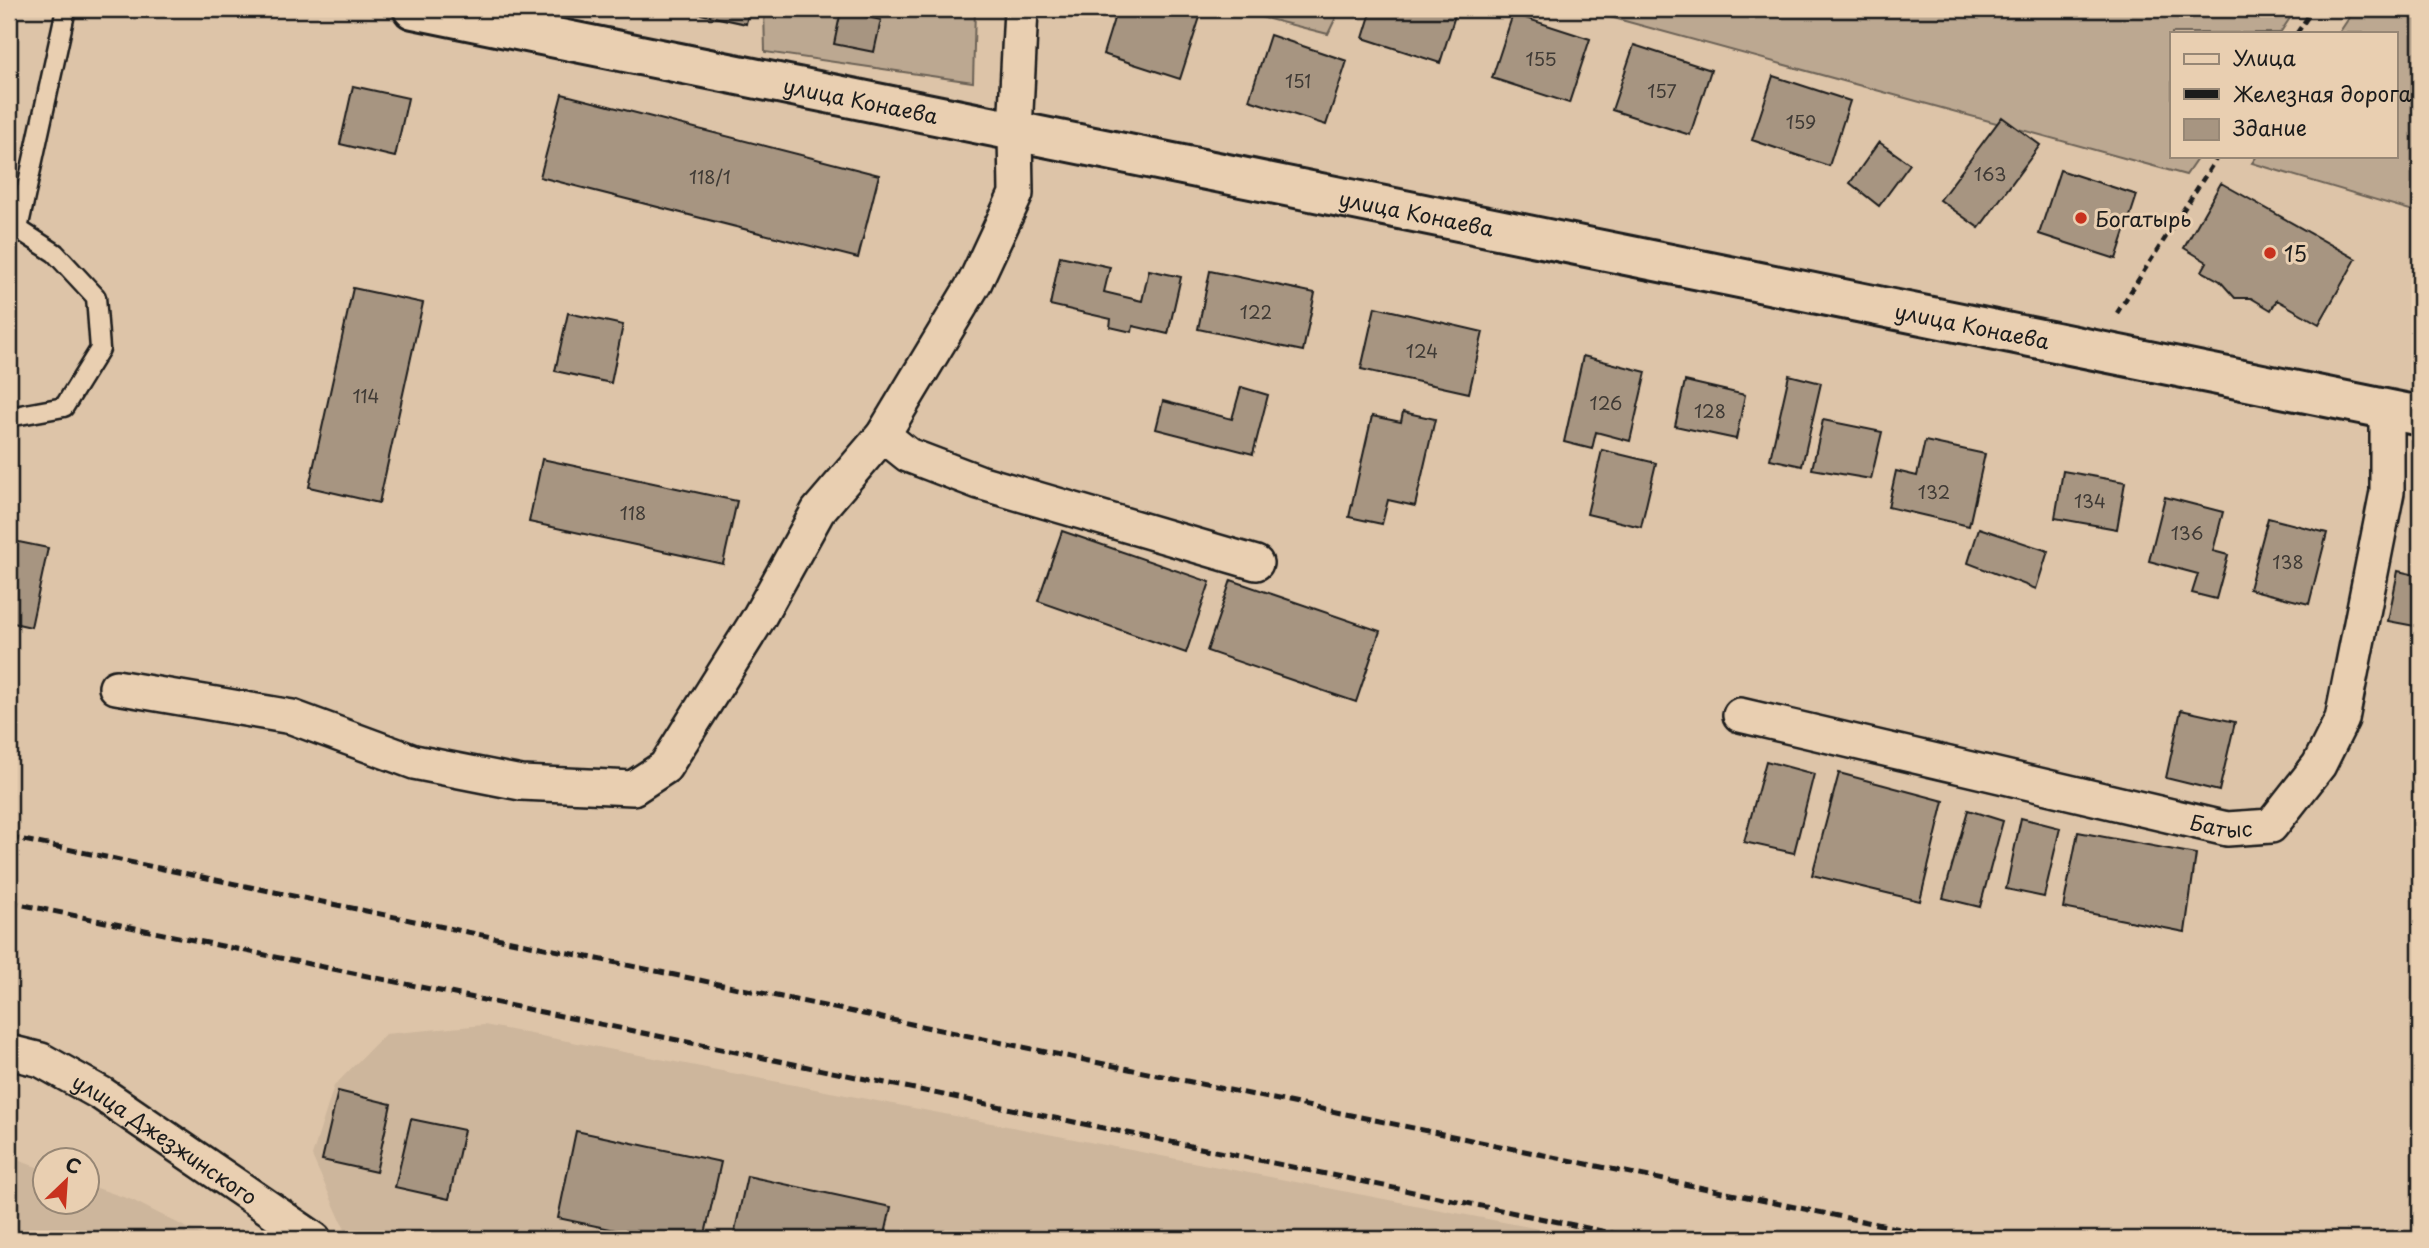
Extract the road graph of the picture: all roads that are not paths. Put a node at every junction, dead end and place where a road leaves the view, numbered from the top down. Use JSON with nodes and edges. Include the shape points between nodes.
{"nodes":[{"id":1,"x":65,"y":9,"type":"edge"},
{"id":2,"x":412,"y":9,"type":"edge"},
{"id":3,"x":1021,"y":9,"type":"edge"},
{"id":4,"x":1015,"y":131,"type":"junction"},
{"id":5,"x":13,"y":230,"type":"edge"},
{"id":6,"x":2404,"y":412,"type":"edge"},
{"id":7,"x":9,"y":417,"type":"edge"},
{"id":8,"x":883,"y":435,"type":"junction"},
{"id":9,"x":1256,"y":563,"type":"dead end"},
{"id":10,"x":116,"y":687,"type":"dead end"},
{"id":11,"x":1740,"y":715,"type":"dead end"},
{"id":12,"x":9,"y":1052,"type":"edge"},
{"id":13,"x":314,"y":1239,"type":"edge"}],
"edges":[{"from":1,"to":5,"type":"lane"},
{"from":2,"to":4,"type":"main road","name":"улица Конаева"},
{"from":3,"to":4,"type":"street"},
{"from":4,"to":6,"type":"main road","name":"улица Конаева"},
{"from":4,"to":8,"type":"street","via":[[1016,194],[975,282]]},
{"from":5,"to":7,"type":"lane","via":[[54,253],[96,298],[100,349],[64,407]]},
{"from":6,"to":11,"type":"street","name":"Батыс","via":[[2342,719],[2319,765],[2271,826],[2227,829]]},
{"from":8,"to":9,"type":"street","via":[[908,455],[979,482]]},
{"from":8,"to":10,"type":"street","via":[[818,511],[758,619],[665,767],[633,788],[521,783],[454,770],[414,762],[292,717]]},
{"from":12,"to":13,"type":"street","name":"улица Джезжинского","via":[[41,1060],[102,1094]]}]}
